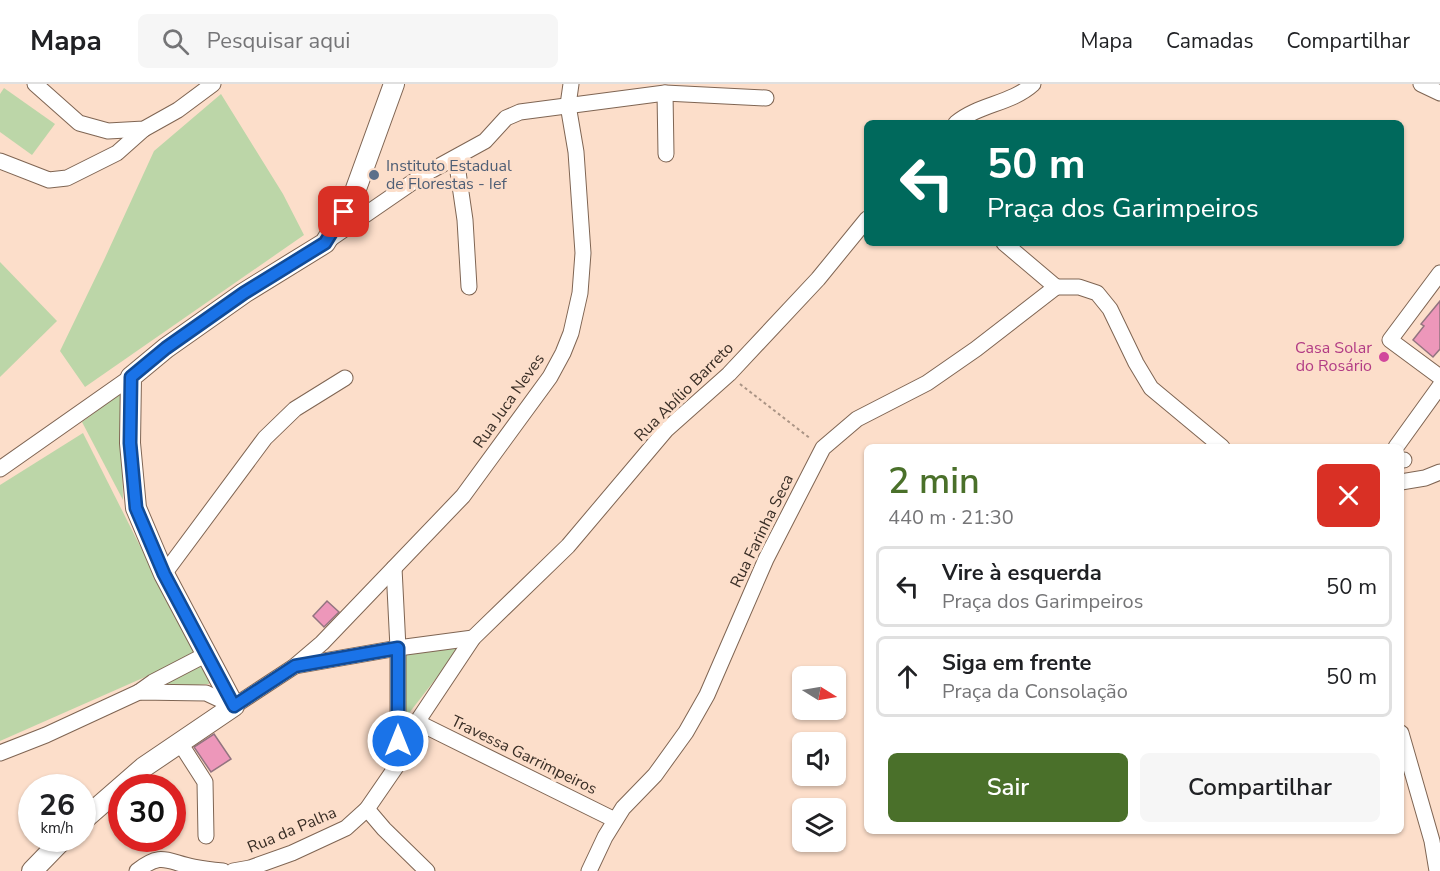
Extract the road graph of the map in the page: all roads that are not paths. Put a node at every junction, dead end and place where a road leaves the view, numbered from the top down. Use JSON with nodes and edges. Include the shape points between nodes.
{"nodes":[{"id":1,"x":35,"y":84,"type":"edge"},
{"id":2,"x":213,"y":84,"type":"edge"},
{"id":3,"x":394,"y":84,"type":"edge"},
{"id":4,"x":571,"y":84,"type":"edge"},
{"id":5,"x":1033,"y":84,"type":"edge"},
{"id":6,"x":1421,"y":84,"type":"edge"},
{"id":7,"x":665,"y":93,"type":"junction"},
{"id":8,"x":1440,"y":93,"type":"edge"},
{"id":9,"x":765,"y":98,"type":"dead end"},
{"id":10,"x":568,"y":105,"type":"junction"},
{"id":11,"x":960,"y":120,"type":"edge"},
{"id":12,"x":144,"y":129,"type":"junction"},
{"id":13,"x":666,"y":154,"type":"dead end"},
{"id":14,"x":456,"y":158,"type":"junction"},
{"id":15,"x":0,"y":160,"type":"edge"},
{"id":16,"x":864,"y":223,"type":"edge"},
{"id":17,"x":325,"y":243,"type":"junction"},
{"id":18,"x":1008,"y":246,"type":"edge"},
{"id":19,"x":1440,"y":273,"type":"edge"},
{"id":20,"x":470,"y":287,"type":"dead end"},
{"id":21,"x":1056,"y":287,"type":"junction"},
{"id":22,"x":131,"y":377,"type":"junction"},
{"id":23,"x":1440,"y":377,"type":"edge"},
{"id":24,"x":345,"y":378,"type":"dead end"},
{"id":25,"x":1440,"y":386,"type":"edge"},
{"id":26,"x":1218,"y":444,"type":"edge"},
{"id":27,"x":1404,"y":449,"type":"edge"},
{"id":28,"x":0,"y":469,"type":"edge"},
{"id":29,"x":1440,"y":472,"type":"edge"},
{"id":30,"x":1404,"y":482,"type":"edge"},
{"id":31,"x":394,"y":568,"type":"junction"},
{"id":32,"x":164,"y":574,"type":"junction"},
{"id":33,"x":473,"y":638,"type":"junction"},
{"id":34,"x":398,"y":648,"type":"junction"},
{"id":35,"x":207,"y":654,"type":"junction"},
{"id":36,"x":295,"y":666,"type":"junction"},
{"id":37,"x":139,"y":692,"type":"junction"},
{"id":38,"x":234,"y":706,"type":"junction"},
{"id":39,"x":417,"y":723,"type":"junction"},
{"id":40,"x":180,"y":743,"type":"junction"},
{"id":41,"x":1404,"y":743,"type":"edge"},
{"id":42,"x":0,"y":753,"type":"edge"},
{"id":43,"x":398,"y":764,"type":"junction"},
{"id":44,"x":96,"y":809,"type":"edge"},
{"id":45,"x":367,"y":809,"type":"junction"},
{"id":46,"x":615,"y":820,"type":"junction"},
{"id":47,"x":206,"y":836,"type":"dead end"},
{"id":48,"x":50,"y":852,"type":"edge"},
{"id":49,"x":32,"y":871,"type":"edge"},
{"id":50,"x":137,"y":871,"type":"edge"},
{"id":51,"x":223,"y":871,"type":"edge"},
{"id":52,"x":233,"y":871,"type":"edge"},
{"id":53,"x":427,"y":871,"type":"edge"},
{"id":54,"x":589,"y":871,"type":"edge"},
{"id":55,"x":1437,"y":871,"type":"edge"}],
"edges":[{"from":1,"to":12,"type":"street","via":[[79,123],[108,131]]},
{"from":2,"to":12,"type":"street"},
{"from":3,"to":17,"type":"street","via":[[353,197]]},
{"from":4,"to":10,"type":"street","name":"Rua Juca Neves"},
{"from":5,"to":11,"type":"street","via":[[1002,103]]},
{"from":6,"to":8,"type":"street"},
{"from":7,"to":9,"type":"street"},
{"from":7,"to":10,"type":"street"},
{"from":7,"to":13,"type":"street"},
{"from":10,"to":14,"type":"street","via":[[506,118],[484,141]]},
{"from":10,"to":31,"type":"street","name":"Rua Juca Neves","via":[[576,152],[583,253],[571,333],[550,377],[463,496]]},
{"from":12,"to":15,"type":"street","via":[[117,153],[67,178],[49,180]]},
{"from":14,"to":17,"type":"street","via":[[390,196]]},
{"from":14,"to":20,"type":"street"},
{"from":16,"to":33,"type":"street","name":"Rua Abílio Barreto","via":[[729,375],[666,430],[568,546]]},
{"from":17,"to":22,"type":"street","via":[[244,293]]},
{"from":18,"to":21,"type":"street"},
{"from":19,"to":23,"type":"street","via":[[1390,340]]},
{"from":21,"to":26,"type":"street","via":[[1079,287],[1097,293],[1110,309],[1151,388]]},
{"from":21,"to":46,"type":"street","name":"Rua Farinha Seca","via":[[927,383],[857,419],[823,448],[766,559],[707,695],[655,775]]},
{"from":22,"to":28,"type":"street"},
{"from":22,"to":32,"type":"street","via":[[130,443],[136,508]]},
{"from":24,"to":32,"type":"street","via":[[295,409],[265,438]]},
{"from":25,"to":27,"type":"street"},
{"from":29,"to":30,"type":"street"},
{"from":31,"to":34,"type":"street"},
{"from":31,"to":36,"type":"street","name":"Rua Juca Neves"},
{"from":32,"to":35,"type":"street"},
{"from":33,"to":34,"type":"street"},
{"from":33,"to":39,"type":"street","name":"Rua Abílio Barreto"},
{"from":34,"to":36,"type":"street"},
{"from":34,"to":43,"type":"street"},
{"from":35,"to":37,"type":"street"},
{"from":35,"to":38,"type":"street"},
{"from":36,"to":38,"type":"street"},
{"from":37,"to":38,"type":"street","via":[[206,693]]},
{"from":37,"to":42,"type":"street"},
{"from":38,"to":40,"type":"street"},
{"from":39,"to":43,"type":"street","name":"Rua da Palha"},
{"from":39,"to":46,"type":"street","name":"Travessa Garrimpeiros"},
{"from":40,"to":44,"type":"street","via":[[144,767]]},
{"from":40,"to":47,"type":"street","via":[[205,782]]},
{"from":41,"to":55,"type":"street"},
{"from":43,"to":45,"type":"street","name":"Rua da Palha"},
{"from":45,"to":52,"type":"street","name":"Rua da Palha","via":[[346,828],[292,854]]},
{"from":45,"to":53,"type":"street"},
{"from":46,"to":54,"type":"street","name":"Rua Farinha Seca"},
{"from":48,"to":49,"type":"street"},
{"from":50,"to":51,"type":"street","via":[[150,861],[169,859]]}]}
